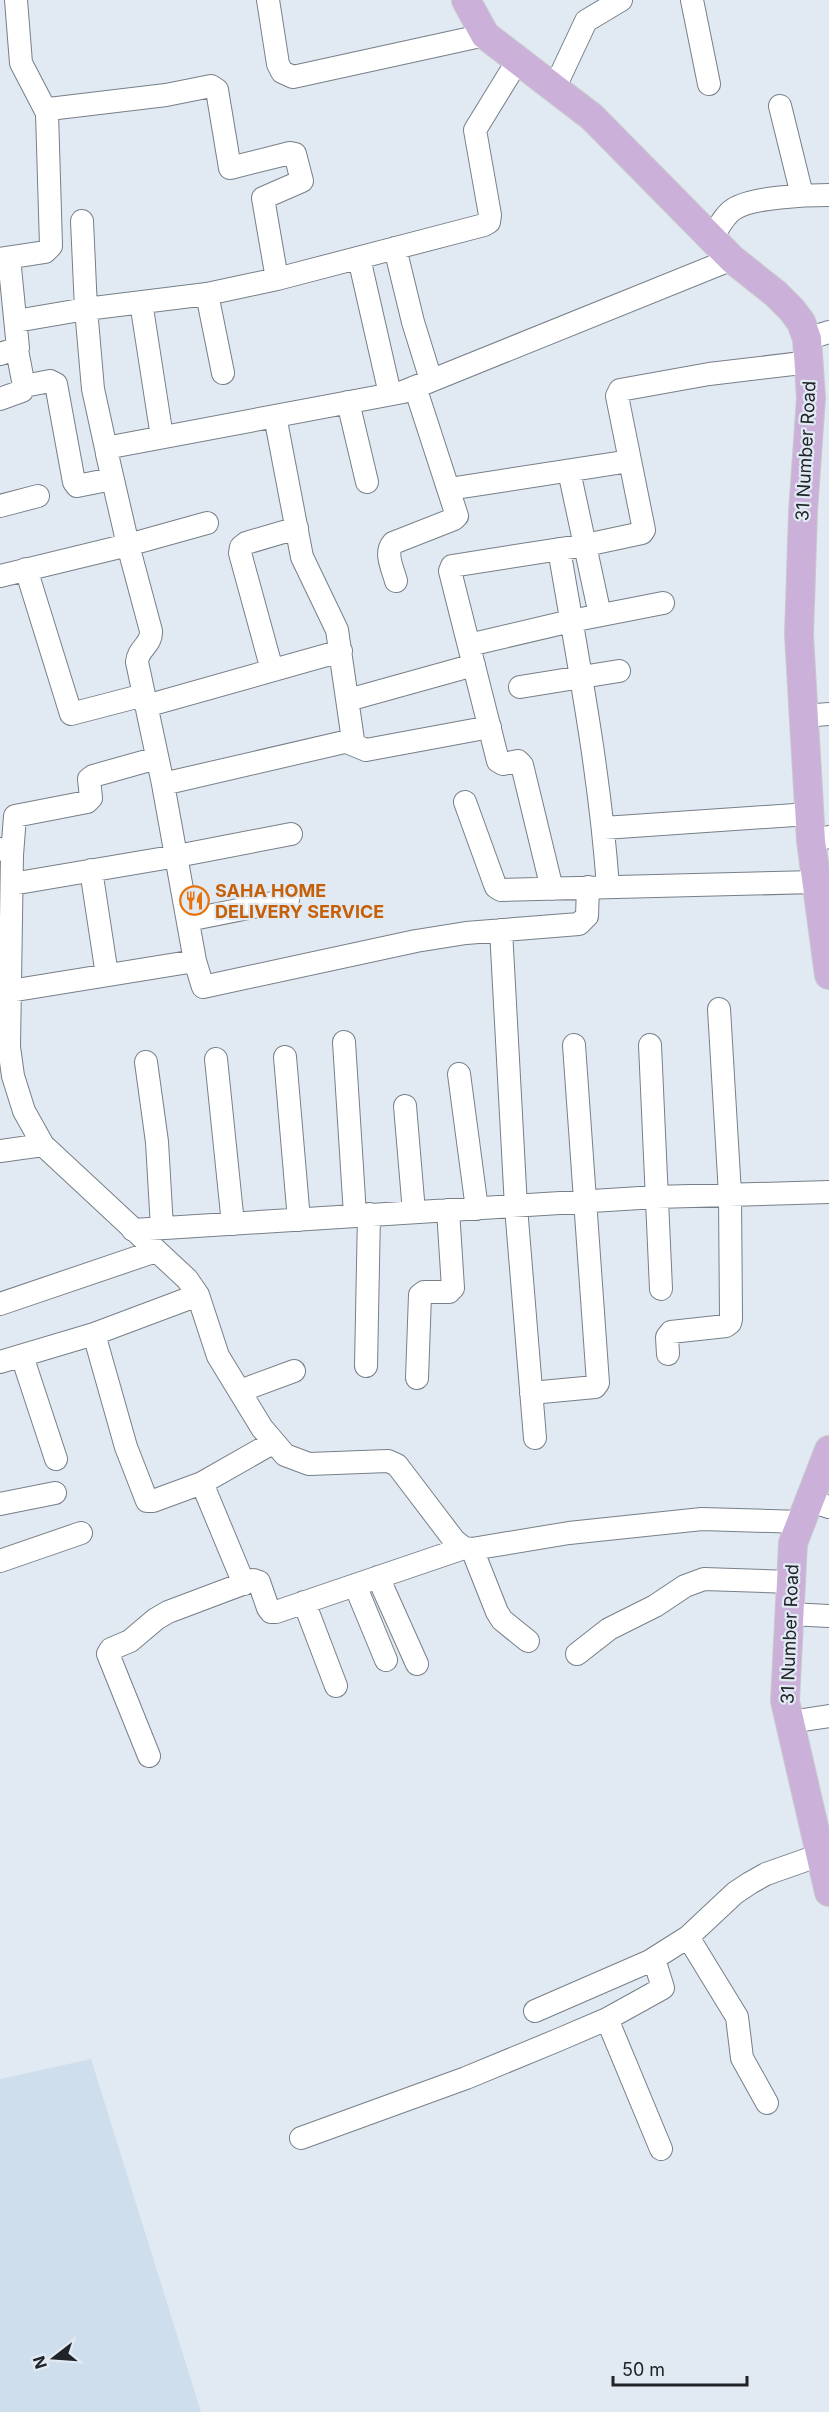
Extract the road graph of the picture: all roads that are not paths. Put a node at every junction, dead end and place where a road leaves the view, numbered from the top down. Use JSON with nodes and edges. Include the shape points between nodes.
{"nodes":[{"id":1,"x":16,"y":0,"type":"edge"},
{"id":2,"x":268,"y":0,"type":"edge"},
{"id":3,"x":466,"y":0,"type":"edge"},
{"id":4,"x":621,"y":0,"type":"edge"},
{"id":5,"x":692,"y":0,"type":"edge"},
{"id":6,"x":485,"y":35,"type":"junction"},
{"id":7,"x":518,"y":60,"type":"junction"},
{"id":8,"x":709,"y":84,"type":"dead end"},
{"id":9,"x":555,"y":87,"type":"junction"},
{"id":10,"x":780,"y":106,"type":"dead end"},
{"id":11,"x":47,"y":113,"type":"junction"},
{"id":12,"x":802,"y":195,"type":"junction"},
{"id":13,"x":829,"y":195,"type":"edge"},
{"id":14,"x":82,"y":221,"type":"dead end"},
{"id":15,"x":711,"y":239,"type":"junction"},
{"id":16,"x":395,"y":248,"type":"junction"},
{"id":17,"x":359,"y":258,"type":"junction"},
{"id":18,"x":4,"y":259,"type":"edge"},
{"id":19,"x":732,"y":260,"type":"junction"},
{"id":20,"x":277,"y":279,"type":"junction"},
{"id":21,"x":207,"y":294,"type":"junction"},
{"id":22,"x":141,"y":302,"type":"junction"},
{"id":23,"x":86,"y":309,"type":"junction"},
{"id":24,"x":16,"y":321,"type":"junction"},
{"id":25,"x":815,"y":344,"type":"edge"},
{"id":26,"x":8,"y":352,"type":"edge"},
{"id":27,"x":223,"y":373,"type":"dead end"},
{"id":28,"x":423,"y":384,"type":"junction"},
{"id":29,"x":24,"y":386,"type":"junction"},
{"id":30,"x":390,"y":394,"type":"junction"},
{"id":31,"x":0,"y":399,"type":"edge"},
{"id":32,"x":348,"y":402,"type":"junction"},
{"id":33,"x":275,"y":416,"type":"junction"},
{"id":34,"x":162,"y":437,"type":"junction"},
{"id":35,"x":107,"y":453,"type":"junction"},
{"id":36,"x":630,"y":461,"type":"junction"},
{"id":37,"x":569,"y":471,"type":"junction"},
{"id":38,"x":112,"y":479,"type":"junction"},
{"id":39,"x":367,"y":482,"type":"dead end"},
{"id":40,"x":449,"y":489,"type":"junction"},
{"id":41,"x":38,"y":496,"type":"dead end"},
{"id":42,"x":0,"y":506,"type":"edge"},
{"id":43,"x":207,"y":524,"type":"dead end"},
{"id":44,"x":297,"y":528,"type":"junction"},
{"id":45,"x":128,"y":545,"type":"junction"},
{"id":46,"x":586,"y":545,"type":"junction"},
{"id":47,"x":559,"y":549,"type":"junction"},
{"id":48,"x":26,"y":569,"type":"junction"},
{"id":49,"x":0,"y":576,"type":"edge"},
{"id":50,"x":396,"y":581,"type":"dead end"},
{"id":51,"x":663,"y":603,"type":"dead end"},
{"id":52,"x":600,"y":615,"type":"junction"},
{"id":53,"x":571,"y":621,"type":"junction"},
{"id":54,"x":341,"y":651,"type":"junction"},
{"id":55,"x":471,"y":655,"type":"junction"},
{"id":56,"x":272,"y":670,"type":"junction"},
{"id":57,"x":619,"y":670,"type":"dead end"},
{"id":58,"x":581,"y":677,"type":"junction"},
{"id":59,"x":520,"y":687,"type":"dead end"},
{"id":60,"x":348,"y":700,"type":"junction"},
{"id":61,"x":145,"y":701,"type":"junction"},
{"id":62,"x":817,"y":715,"type":"edge"},
{"id":63,"x":490,"y":728,"type":"junction"},
{"id":64,"x":349,"y":743,"type":"junction"},
{"id":65,"x":157,"y":758,"type":"junction"},
{"id":66,"x":163,"y":784,"type":"junction"},
{"id":67,"x":465,"y":802,"type":"dead end"},
{"id":68,"x":604,"y":828,"type":"junction"},
{"id":69,"x":816,"y":831,"type":"edge"},
{"id":70,"x":291,"y":834,"type":"dead end"},
{"id":71,"x":6,"y":852,"type":"edge"},
{"id":72,"x":177,"y":856,"type":"junction"},
{"id":73,"x":91,"y":870,"type":"junction"},
{"id":74,"x":816,"y":882,"type":"junction"},
{"id":75,"x":12,"y":884,"type":"junction"},
{"id":76,"x":598,"y":887,"type":"junction"},
{"id":77,"x":552,"y":889,"type":"junction"},
{"id":78,"x":288,"y":900,"type":"dead end"},
{"id":79,"x":188,"y":920,"type":"junction"},
{"id":80,"x":501,"y":930,"type":"junction"},
{"id":81,"x":5,"y":952,"type":"edge"},
{"id":82,"x":195,"y":961,"type":"junction"},
{"id":83,"x":107,"y":975,"type":"junction"},
{"id":84,"x":829,"y":975,"type":"edge"},
{"id":85,"x":10,"y":991,"type":"junction"},
{"id":86,"x":719,"y":1009,"type":"dead end"},
{"id":87,"x":344,"y":1042,"type":"dead end"},
{"id":88,"x":574,"y":1045,"type":"dead end"},
{"id":89,"x":650,"y":1045,"type":"dead end"},
{"id":90,"x":285,"y":1057,"type":"dead end"},
{"id":91,"x":216,"y":1059,"type":"dead end"},
{"id":92,"x":146,"y":1062,"type":"dead end"},
{"id":93,"x":6,"y":1065,"type":"edge"},
{"id":94,"x":459,"y":1074,"type":"dead end"},
{"id":95,"x":405,"y":1106,"type":"dead end"},
{"id":96,"x":43,"y":1145,"type":"junction"},
{"id":97,"x":0,"y":1151,"type":"edge"},
{"id":98,"x":829,"y":1192,"type":"edge"},
{"id":99,"x":730,"y":1194,"type":"junction"},
{"id":100,"x":656,"y":1197,"type":"junction"},
{"id":101,"x":585,"y":1202,"type":"junction"},
{"id":102,"x":516,"y":1207,"type":"junction"},
{"id":103,"x":477,"y":1209,"type":"junction"},
{"id":104,"x":447,"y":1210,"type":"junction"},
{"id":105,"x":414,"y":1212,"type":"junction"},
{"id":106,"x":362,"y":1214,"type":"junction"},
{"id":107,"x":299,"y":1220,"type":"junction"},
{"id":108,"x":232,"y":1224,"type":"junction"},
{"id":109,"x":162,"y":1228,"type":"junction"},
{"id":110,"x":133,"y":1230,"type":"junction"},
{"id":111,"x":156,"y":1251,"type":"junction"},
{"id":112,"x":661,"y":1289,"type":"dead end"},
{"id":113,"x":198,"y":1295,"type":"junction"},
{"id":114,"x":0,"y":1304,"type":"edge"},
{"id":115,"x":94,"y":1334,"type":"junction"},
{"id":116,"x":668,"y":1354,"type":"dead end"},
{"id":117,"x":22,"y":1356,"type":"junction"},
{"id":118,"x":0,"y":1362,"type":"edge"},
{"id":119,"x":366,"y":1366,"type":"dead end"},
{"id":120,"x":294,"y":1371,"type":"dead end"},
{"id":121,"x":417,"y":1378,"type":"dead end"},
{"id":122,"x":240,"y":1391,"type":"junction"},
{"id":123,"x":531,"y":1394,"type":"junction"},
{"id":124,"x":535,"y":1438,"type":"dead end"},
{"id":125,"x":274,"y":1442,"type":"junction"},
{"id":126,"x":829,"y":1450,"type":"edge"},
{"id":127,"x":56,"y":1459,"type":"dead end"},
{"id":128,"x":202,"y":1483,"type":"junction"},
{"id":129,"x":55,"y":1493,"type":"dead end"},
{"id":130,"x":0,"y":1504,"type":"edge"},
{"id":131,"x":813,"y":1510,"type":"edge"},
{"id":132,"x":81,"y":1533,"type":"dead end"},
{"id":133,"x":468,"y":1549,"type":"junction"},
{"id":134,"x":0,"y":1561,"type":"edge"},
{"id":135,"x":378,"y":1577,"type":"junction"},
{"id":136,"x":791,"y":1582,"type":"junction"},
{"id":137,"x":244,"y":1584,"type":"junction"},
{"id":138,"x":355,"y":1585,"type":"junction"},
{"id":139,"x":304,"y":1602,"type":"junction"},
{"id":140,"x":789,"y":1614,"type":"junction"},
{"id":141,"x":829,"y":1616,"type":"edge"},
{"id":142,"x":528,"y":1641,"type":"dead end"},
{"id":143,"x":577,"y":1654,"type":"dead end"},
{"id":144,"x":386,"y":1660,"type":"dead end"},
{"id":145,"x":417,"y":1664,"type":"dead end"},
{"id":146,"x":336,"y":1686,"type":"dead end"},
{"id":147,"x":829,"y":1716,"type":"edge"},
{"id":148,"x":790,"y":1722,"type":"junction"},
{"id":149,"x":149,"y":1756,"type":"dead end"},
{"id":150,"x":820,"y":1855,"type":"junction"},
{"id":151,"x":829,"y":1892,"type":"edge"},
{"id":152,"x":688,"y":1937,"type":"junction"},
{"id":153,"x":654,"y":1959,"type":"junction"},
{"id":154,"x":535,"y":2011,"type":"dead end"},
{"id":155,"x":607,"y":2019,"type":"junction"},
{"id":156,"x":767,"y":2103,"type":"dead end"},
{"id":157,"x":301,"y":2138,"type":"dead end"},
{"id":158,"x":661,"y":2150,"type":"dead end"}],
"edges":[{"from":1,"to":11,"type":"street","via":[[21,63]]},
{"from":2,"to":6,"type":"street","via":[[278,64],[282,72],[293,77]]},
{"from":3,"to":6,"type":"main road","name":"31 Number Road"},
{"from":4,"to":9,"type":"street","via":[[586,21]]},
{"from":5,"to":8,"type":"street"},
{"from":6,"to":7,"type":"main road","name":"31 Number Road"},
{"from":7,"to":9,"type":"main road","name":"31 Number Road"},
{"from":7,"to":16,"type":"street","via":[[475,130],[489,222]]},
{"from":9,"to":15,"type":"main road","name":"31 Number Road","via":[[592,117]]},
{"from":10,"to":12,"type":"street"},
{"from":11,"to":18,"type":"street","via":[[51,246],[45,252]]},
{"from":11,"to":20,"type":"street","via":[[50,109],[214,87],[230,168],[295,154],[302,181],[262,198]]},
{"from":12,"to":13,"type":"street"},
{"from":12,"to":15,"type":"street","via":[[735,208]]},
{"from":14,"to":23,"type":"street"},
{"from":15,"to":19,"type":"main road","name":"31 Number Road"},
{"from":16,"to":17,"type":"street"},
{"from":16,"to":28,"type":"street"},
{"from":17,"to":20,"type":"street"},
{"from":17,"to":30,"type":"street"},
{"from":18,"to":24,"type":"street"},
{"from":19,"to":25,"type":"main road","name":"31 Number Road","via":[[792,310]]},
{"from":19,"to":28,"type":"street"},
{"from":20,"to":21,"type":"street"},
{"from":21,"to":22,"type":"street"},
{"from":21,"to":27,"type":"street"},
{"from":22,"to":23,"type":"street"},
{"from":22,"to":34,"type":"street"},
{"from":23,"to":24,"type":"street"},
{"from":23,"to":35,"type":"street","via":[[93,389]]},
{"from":24,"to":26,"type":"street"},
{"from":25,"to":36,"type":"street","via":[[709,374],[621,390],[617,396]]},
{"from":25,"to":62,"type":"main road","name":"31 Number Road","via":[[799,603]]},
{"from":26,"to":29,"type":"street"},
{"from":28,"to":30,"type":"street"},
{"from":28,"to":40,"type":"street"},
{"from":29,"to":31,"type":"street","via":[[18,393]]},
{"from":29,"to":38,"type":"street","via":[[50,381],[56,384],[77,486]]},
{"from":30,"to":32,"type":"street"},
{"from":32,"to":33,"type":"street"},
{"from":32,"to":39,"type":"street"},
{"from":33,"to":34,"type":"street"},
{"from":33,"to":44,"type":"street"},
{"from":34,"to":35,"type":"street","via":[[111,447]]},
{"from":35,"to":38,"type":"street"},
{"from":36,"to":37,"type":"street"},
{"from":36,"to":46,"type":"street","via":[[644,530]]},
{"from":37,"to":40,"type":"street"},
{"from":37,"to":46,"type":"street"},
{"from":38,"to":45,"type":"street"},
{"from":40,"to":50,"type":"street","via":[[457,516],[393,543],[390,548]]},
{"from":41,"to":42,"type":"street"},
{"from":43,"to":45,"type":"street"},
{"from":44,"to":54,"type":"street","via":[[302,557],[334,621]]},
{"from":44,"to":56,"type":"street","via":[[246,543],[240,553]]},
{"from":45,"to":48,"type":"street"},
{"from":45,"to":61,"type":"street","via":[[151,631],[150,643],[138,657]]},
{"from":46,"to":47,"type":"street"},
{"from":46,"to":52,"type":"street"},
{"from":47,"to":53,"type":"street"},
{"from":47,"to":55,"type":"street","via":[[452,566]]},
{"from":48,"to":49,"type":"street"},
{"from":48,"to":61,"type":"street","via":[[71,714]]},
{"from":51,"to":52,"type":"street"},
{"from":52,"to":53,"type":"street"},
{"from":53,"to":55,"type":"street"},
{"from":53,"to":58,"type":"street"},
{"from":54,"to":56,"type":"street"},
{"from":54,"to":60,"type":"street"},
{"from":55,"to":60,"type":"street"},
{"from":55,"to":63,"type":"street"},
{"from":56,"to":61,"type":"street"},
{"from":57,"to":58,"type":"street"},
{"from":58,"to":59,"type":"street"},
{"from":58,"to":68,"type":"street"},
{"from":60,"to":64,"type":"street","via":[[354,736]]},
{"from":61,"to":65,"type":"street"},
{"from":62,"to":69,"type":"main road","name":"31 Number Road"},
{"from":63,"to":64,"type":"street","via":[[366,750]]},
{"from":63,"to":77,"type":"street","via":[[500,763],[518,761],[522,765]]},
{"from":64,"to":66,"type":"street"},
{"from":65,"to":66,"type":"street"},
{"from":65,"to":71,"type":"street","via":[[93,776],[89,779],[91,798],[87,802],[15,816]]},
{"from":66,"to":72,"type":"street"},
{"from":67,"to":77,"type":"street","via":[[496,887]]},
{"from":68,"to":69,"type":"street"},
{"from":68,"to":76,"type":"street"},
{"from":69,"to":74,"type":"main road","name":"31 Number Road"},
{"from":70,"to":72,"type":"street"},
{"from":71,"to":75,"type":"street"},
{"from":72,"to":73,"type":"street"},
{"from":72,"to":79,"type":"street"},
{"from":73,"to":75,"type":"street"},
{"from":73,"to":83,"type":"street"},
{"from":74,"to":76,"type":"street"},
{"from":74,"to":84,"type":"main road","name":"31 Number Road"},
{"from":75,"to":81,"type":"street"},
{"from":76,"to":77,"type":"street"},
{"from":76,"to":80,"type":"street","via":[[587,916],[579,924]]},
{"from":78,"to":79,"type":"street"},
{"from":79,"to":82,"type":"street"},
{"from":80,"to":82,"type":"street","via":[[416,941],[204,988]]},
{"from":80,"to":102,"type":"street"},
{"from":81,"to":85,"type":"street"},
{"from":82,"to":83,"type":"street"},
{"from":83,"to":85,"type":"street"},
{"from":85,"to":93,"type":"street"},
{"from":86,"to":99,"type":"street"},
{"from":87,"to":106,"type":"street"},
{"from":88,"to":101,"type":"street"},
{"from":89,"to":100,"type":"street"},
{"from":90,"to":107,"type":"street"},
{"from":91,"to":108,"type":"street"},
{"from":92,"to":109,"type":"street","via":[[157,1142]]},
{"from":93,"to":96,"type":"street"},
{"from":94,"to":103,"type":"street"},
{"from":95,"to":105,"type":"street"},
{"from":96,"to":97,"type":"street"},
{"from":96,"to":110,"type":"street"},
{"from":98,"to":99,"type":"street"},
{"from":99,"to":100,"type":"street"},
{"from":99,"to":116,"type":"street","via":[[730,1323],[671,1332],[667,1337]]},
{"from":100,"to":101,"type":"street"},
{"from":100,"to":112,"type":"street"},
{"from":101,"to":102,"type":"street"},
{"from":101,"to":123,"type":"street","via":[[598,1386]]},
{"from":102,"to":103,"type":"street"},
{"from":102,"to":123,"type":"street"},
{"from":103,"to":104,"type":"street"},
{"from":104,"to":105,"type":"street"},
{"from":104,"to":121,"type":"street","via":[[453,1288],[449,1292],[420,1295]]},
{"from":105,"to":106,"type":"street"},
{"from":106,"to":107,"type":"street"},
{"from":106,"to":119,"type":"street"},
{"from":107,"to":108,"type":"street"},
{"from":108,"to":109,"type":"street"},
{"from":109,"to":110,"type":"street"},
{"from":110,"to":111,"type":"street"},
{"from":111,"to":113,"type":"street"},
{"from":111,"to":114,"type":"street"},
{"from":113,"to":115,"type":"street"},
{"from":113,"to":122,"type":"street","via":[[218,1356]]},
{"from":115,"to":117,"type":"street"},
{"from":115,"to":128,"type":"street","via":[[126,1447],[147,1501]]},
{"from":117,"to":118,"type":"street"},
{"from":117,"to":127,"type":"street"},
{"from":120,"to":122,"type":"street"},
{"from":122,"to":125,"type":"street"},
{"from":123,"to":124,"type":"street"},
{"from":125,"to":128,"type":"street"},
{"from":125,"to":133,"type":"street","via":[[285,1455],[309,1464],[388,1461],[397,1465],[454,1540]]},
{"from":126,"to":131,"type":"main road","name":"31 Number Road"},
{"from":128,"to":137,"type":"street"},
{"from":129,"to":130,"type":"street"},
{"from":131,"to":133,"type":"street","via":[[569,1533]]},
{"from":131,"to":136,"type":"main road","name":"31 Number Road","via":[[793,1543]]},
{"from":132,"to":134,"type":"street"},
{"from":133,"to":135,"type":"street"},
{"from":133,"to":142,"type":"street","via":[[502,1620]]},
{"from":135,"to":138,"type":"street"},
{"from":135,"to":145,"type":"street"},
{"from":136,"to":140,"type":"main road","name":"31 Number Road"},
{"from":136,"to":143,"type":"street","via":[[694,1582],[609,1629]]},
{"from":137,"to":139,"type":"street","via":[[260,1582],[271,1612]]},
{"from":137,"to":149,"type":"street","via":[[168,1612],[109,1652]]},
{"from":138,"to":139,"type":"street"},
{"from":138,"to":144,"type":"street"},
{"from":139,"to":146,"type":"street"},
{"from":140,"to":141,"type":"street"},
{"from":140,"to":148,"type":"main road","name":"31 Number Road","via":[[785,1701]]},
{"from":147,"to":148,"type":"street"},
{"from":148,"to":150,"type":"main road","name":"31 Number Road"},
{"from":150,"to":151,"type":"main road","name":"31 Number Road"},
{"from":150,"to":152,"type":"street","via":[[750,1883]]},
{"from":152,"to":153,"type":"street"},
{"from":152,"to":156,"type":"street","via":[[737,2017],[742,2058]]},
{"from":153,"to":154,"type":"street"},
{"from":153,"to":155,"type":"street","via":[[663,1988]]},
{"from":155,"to":157,"type":"street","via":[[466,2078]]},
{"from":155,"to":158,"type":"street"}]}
